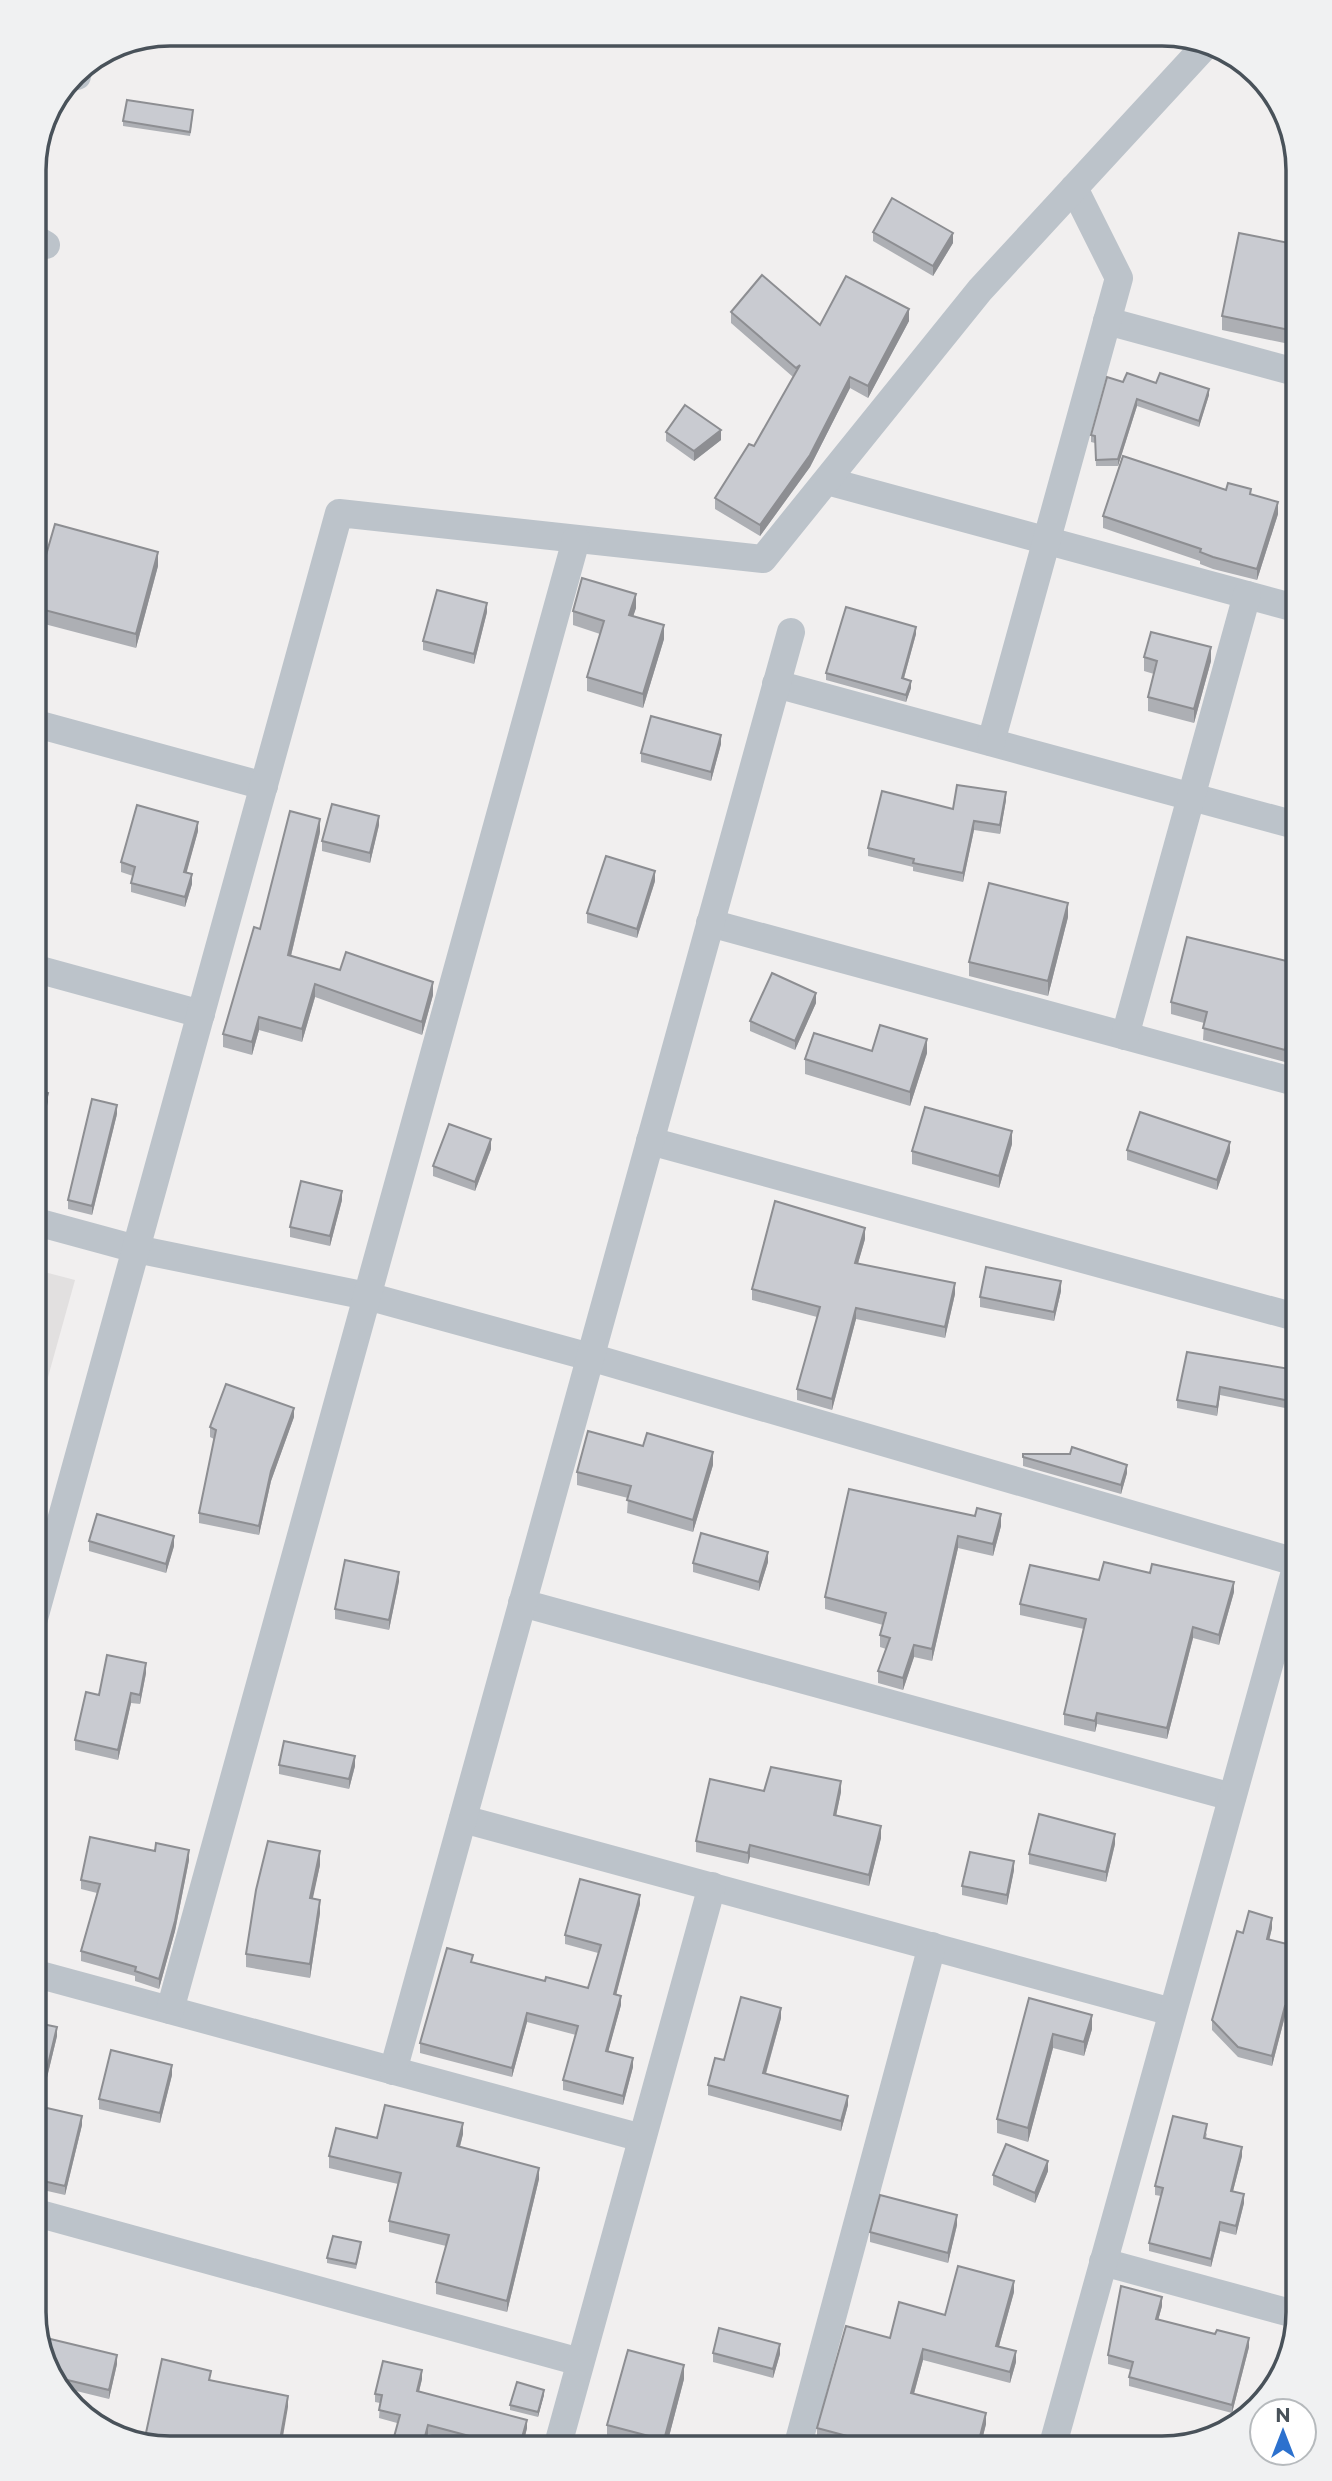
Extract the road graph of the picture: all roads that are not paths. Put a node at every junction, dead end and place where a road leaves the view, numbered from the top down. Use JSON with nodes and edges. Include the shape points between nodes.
{"nodes":[{"id":1,"x":1200,"y":51,"type":"edge"},
{"id":2,"x":1074,"y":188,"type":"junction"},
{"id":3,"x":1107,"y":321,"type":"junction"},
{"id":4,"x":1286,"y":369,"type":"edge"},
{"id":5,"x":827,"y":481,"type":"junction"},
{"id":6,"x":576,"y":540,"type":"junction"},
{"id":7,"x":1046,"y":541,"type":"junction"},
{"id":8,"x":1247,"y":595,"type":"junction"},
{"id":9,"x":1286,"y":606,"type":"edge"},
{"id":10,"x":790,"y":632,"type":"dead end"},
{"id":11,"x":776,"y":684,"type":"junction"},
{"id":12,"x":46,"y":727,"type":"edge"},
{"id":13,"x":991,"y":742,"type":"junction"},
{"id":14,"x":264,"y":786,"type":"junction"},
{"id":15,"x":1191,"y":797,"type":"junction"},
{"id":16,"x":1286,"y":823,"type":"edge"},
{"id":17,"x":710,"y":923,"type":"junction"},
{"id":18,"x":46,"y":972,"type":"edge"},
{"id":19,"x":201,"y":1014,"type":"junction"},
{"id":20,"x":1125,"y":1036,"type":"junction"},
{"id":21,"x":1286,"y":1079,"type":"edge"},
{"id":22,"x":650,"y":1141,"type":"junction"},
{"id":23,"x":46,"y":1224,"type":"edge"},
{"id":24,"x":137,"y":1248,"type":"junction"},
{"id":25,"x":367,"y":1296,"type":"junction"},
{"id":26,"x":1286,"y":1314,"type":"edge"},
{"id":27,"x":590,"y":1357,"type":"junction"},
{"id":28,"x":1286,"y":1558,"type":"edge"},
{"id":29,"x":46,"y":1575,"type":"edge"},
{"id":30,"x":522,"y":1603,"type":"junction"},
{"id":31,"x":1286,"y":1604,"type":"edge"},
{"id":32,"x":1232,"y":1797,"type":"junction"},
{"id":33,"x":463,"y":1819,"type":"junction"},
{"id":34,"x":712,"y":1886,"type":"junction"},
{"id":35,"x":932,"y":1946,"type":"junction"},
{"id":36,"x":46,"y":1977,"type":"edge"},
{"id":37,"x":170,"y":2010,"type":"junction"},
{"id":38,"x":1172,"y":2012,"type":"junction"},
{"id":39,"x":393,"y":2071,"type":"junction"},
{"id":40,"x":642,"y":2138,"type":"junction"},
{"id":41,"x":46,"y":2217,"type":"edge"},
{"id":42,"x":1103,"y":2262,"type":"junction"},
{"id":43,"x":1286,"y":2312,"type":"edge"},
{"id":44,"x":580,"y":2362,"type":"junction"},
{"id":45,"x":560,"y":2435,"type":"edge"},
{"id":46,"x":800,"y":2436,"type":"edge"},
{"id":47,"x":1055,"y":2436,"type":"edge"}],
"edges":[{"from":1,"to":2,"type":"street"},
{"from":2,"to":3,"type":"street","via":[[1119,278]]},
{"from":2,"to":5,"type":"street","via":[[980,290]]},
{"from":3,"to":4,"type":"street"},
{"from":3,"to":7,"type":"street"},
{"from":5,"to":6,"type":"street","via":[[763,559]]},
{"from":5,"to":7,"type":"street"},
{"from":6,"to":14,"type":"street","via":[[339,513]]},
{"from":6,"to":25,"type":"street"},
{"from":7,"to":8,"type":"street"},
{"from":7,"to":13,"type":"street"},
{"from":8,"to":9,"type":"street"},
{"from":8,"to":15,"type":"street"},
{"from":10,"to":11,"type":"street"},
{"from":11,"to":13,"type":"street"},
{"from":11,"to":17,"type":"street"},
{"from":12,"to":14,"type":"street"},
{"from":13,"to":15,"type":"street"},
{"from":14,"to":19,"type":"street"},
{"from":15,"to":16,"type":"street"},
{"from":15,"to":20,"type":"street"},
{"from":17,"to":20,"type":"street"},
{"from":17,"to":22,"type":"street"},
{"from":18,"to":19,"type":"street"},
{"from":19,"to":24,"type":"street"},
{"from":20,"to":21,"type":"street"},
{"from":22,"to":26,"type":"street"},
{"from":22,"to":27,"type":"street"},
{"from":23,"to":24,"type":"street"},
{"from":24,"to":25,"type":"street"},
{"from":24,"to":29,"type":"street"},
{"from":25,"to":27,"type":"street"},
{"from":25,"to":37,"type":"street"},
{"from":27,"to":28,"type":"street"},
{"from":27,"to":30,"type":"street"},
{"from":30,"to":32,"type":"street"},
{"from":30,"to":33,"type":"street"},
{"from":31,"to":32,"type":"street"},
{"from":32,"to":38,"type":"street"},
{"from":33,"to":34,"type":"street"},
{"from":33,"to":39,"type":"street"},
{"from":34,"to":35,"type":"street"},
{"from":34,"to":40,"type":"street"},
{"from":35,"to":38,"type":"street"},
{"from":35,"to":46,"type":"street"},
{"from":36,"to":37,"type":"street"},
{"from":37,"to":39,"type":"street"},
{"from":38,"to":42,"type":"street"},
{"from":39,"to":40,"type":"street"},
{"from":40,"to":44,"type":"street"},
{"from":41,"to":44,"type":"street"},
{"from":42,"to":43,"type":"street"},
{"from":42,"to":47,"type":"street"},
{"from":44,"to":45,"type":"street"}]}
